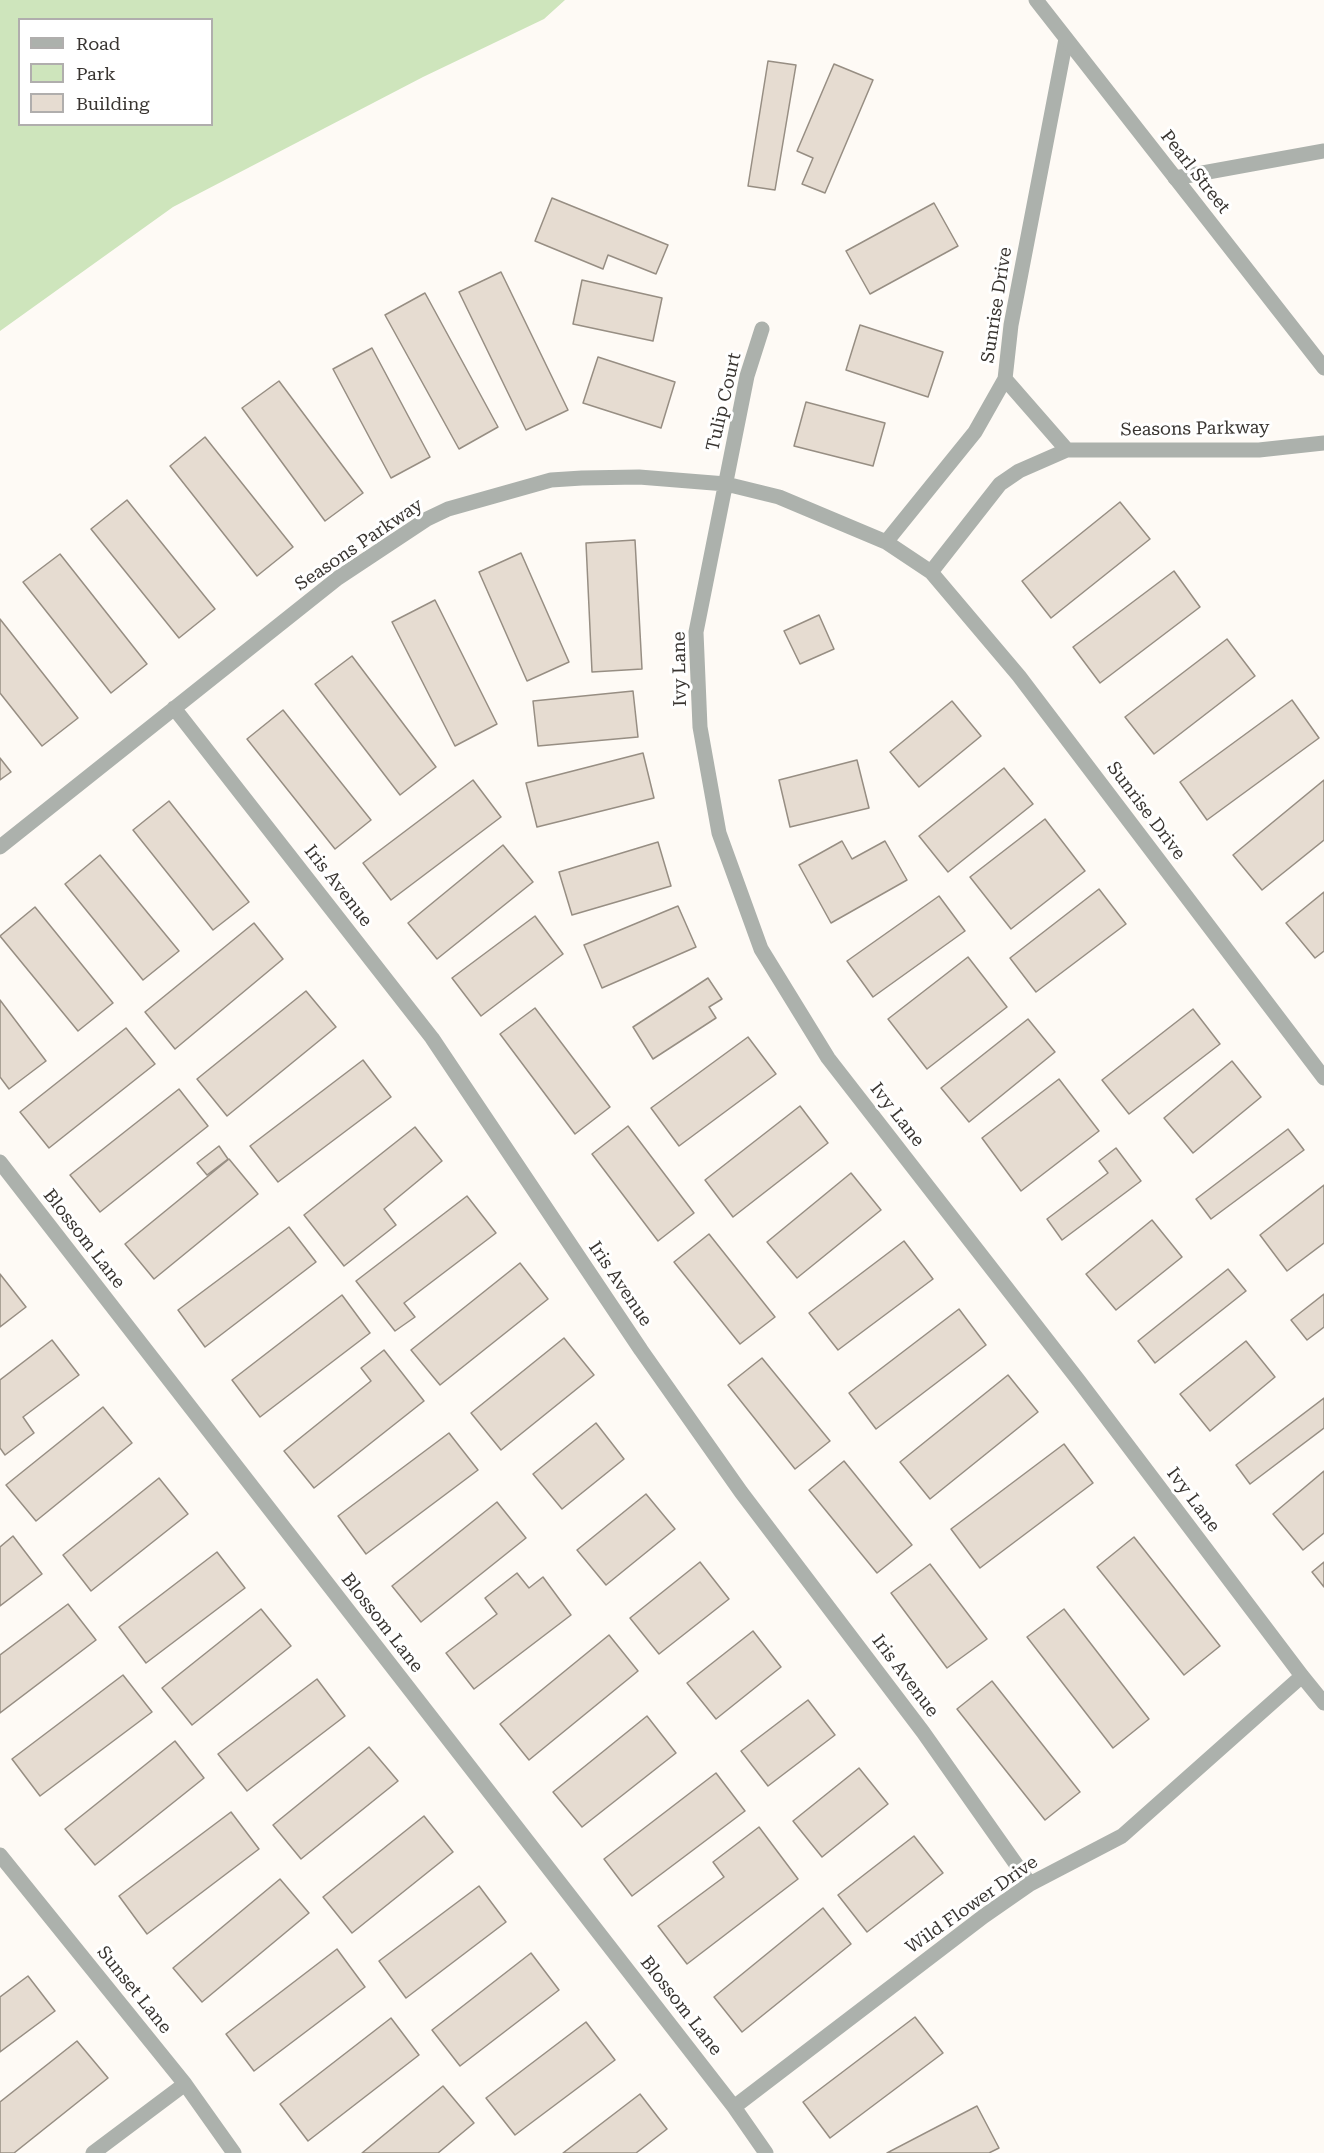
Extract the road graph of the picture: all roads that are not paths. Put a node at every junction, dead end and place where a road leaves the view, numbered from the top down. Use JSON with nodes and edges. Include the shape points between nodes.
{"nodes":[{"id":1,"x":1036,"y":0,"type":"edge"},
{"id":2,"x":1066,"y":39,"type":"junction"},
{"id":3,"x":1324,"y":151,"type":"edge"},
{"id":4,"x":1175,"y":178,"type":"junction"},
{"id":5,"x":762,"y":328,"type":"dead end"},
{"id":6,"x":1324,"y":368,"type":"edge"},
{"id":7,"x":1005,"y":378,"type":"junction"},
{"id":8,"x":1324,"y":443,"type":"edge"},
{"id":9,"x":1067,"y":450,"type":"junction"},
{"id":10,"x":726,"y":484,"type":"junction"},
{"id":11,"x":886,"y":542,"type":"junction"},
{"id":12,"x":910,"y":558,"type":"joint"},
{"id":13,"x":931,"y":573,"type":"junction"},
{"id":14,"x":174,"y":708,"type":"junction"},
{"id":15,"x":0,"y":847,"type":"edge"},
{"id":16,"x":1324,"y":1078,"type":"edge"},
{"id":17,"x":0,"y":1162,"type":"edge"},
{"id":18,"x":1302,"y":1676,"type":"junction"},
{"id":19,"x":1324,"y":1702,"type":"edge"},
{"id":20,"x":0,"y":1855,"type":"edge"},
{"id":21,"x":1030,"y":1884,"type":"junction"},
{"id":22,"x":185,"y":2084,"type":"junction"},
{"id":23,"x":734,"y":2107,"type":"junction"},
{"id":24,"x":93,"y":2153,"type":"edge"},
{"id":25,"x":234,"y":2153,"type":"edge"},
{"id":26,"x":766,"y":2153,"type":"edge"}],
"edges":[{"from":1,"to":2,"type":"street","name":"Pearl Street"},
{"from":2,"to":4,"type":"street","name":"Pearl Street"},
{"from":2,"to":7,"type":"street","name":"Sunrise Drive","via":[[1011,325]]},
{"from":3,"to":4,"type":"street"},
{"from":4,"to":6,"type":"street","name":"Pearl Street"},
{"from":5,"to":10,"type":"street","name":"Tulip Court","via":[[747,376]]},
{"from":7,"to":9,"type":"street"},
{"from":7,"to":11,"type":"street","name":"Sunrise Drive","via":[[975,432]]},
{"from":8,"to":9,"type":"street","name":"Seasons Parkway","via":[[1259,450]]},
{"from":9,"to":13,"type":"street","via":[[1000,484]]},
{"from":10,"to":11,"type":"street","name":"Seasons Parkway","via":[[778,496]]},
{"from":10,"to":14,"type":"street","name":"Seasons Parkway","via":[[639,477],[571,478],[448,509],[338,578]]},
{"from":10,"to":18,"type":"street","name":"Ivy Lane","via":[[696,632],[700,727],[719,833],[761,949],[828,1058]]},
{"from":11,"to":12,"type":"street","name":"Seasons Parkway"},
{"from":12,"to":13,"type":"street","name":"Sunrise Drive"},
{"from":13,"to":16,"type":"street","name":"Sunrise Drive","via":[[1019,676]]},
{"from":14,"to":15,"type":"street","name":"Seasons Parkway"},
{"from":14,"to":21,"type":"street","name":"Iris Avenue","via":[[432,1038],[721,1464],[923,1732]]},
{"from":17,"to":23,"type":"street","name":"Blossom Lane"},
{"from":18,"to":19,"type":"street"},
{"from":18,"to":21,"type":"street","name":"Wild Flower Drive","via":[[1122,1836]]},
{"from":20,"to":22,"type":"street","name":"Sunset Lane"},
{"from":21,"to":23,"type":"street","name":"Wild Flower Drive"},
{"from":22,"to":24,"type":"street"},
{"from":22,"to":25,"type":"street","name":"Sunset Lane"},
{"from":23,"to":26,"type":"street"}]}
